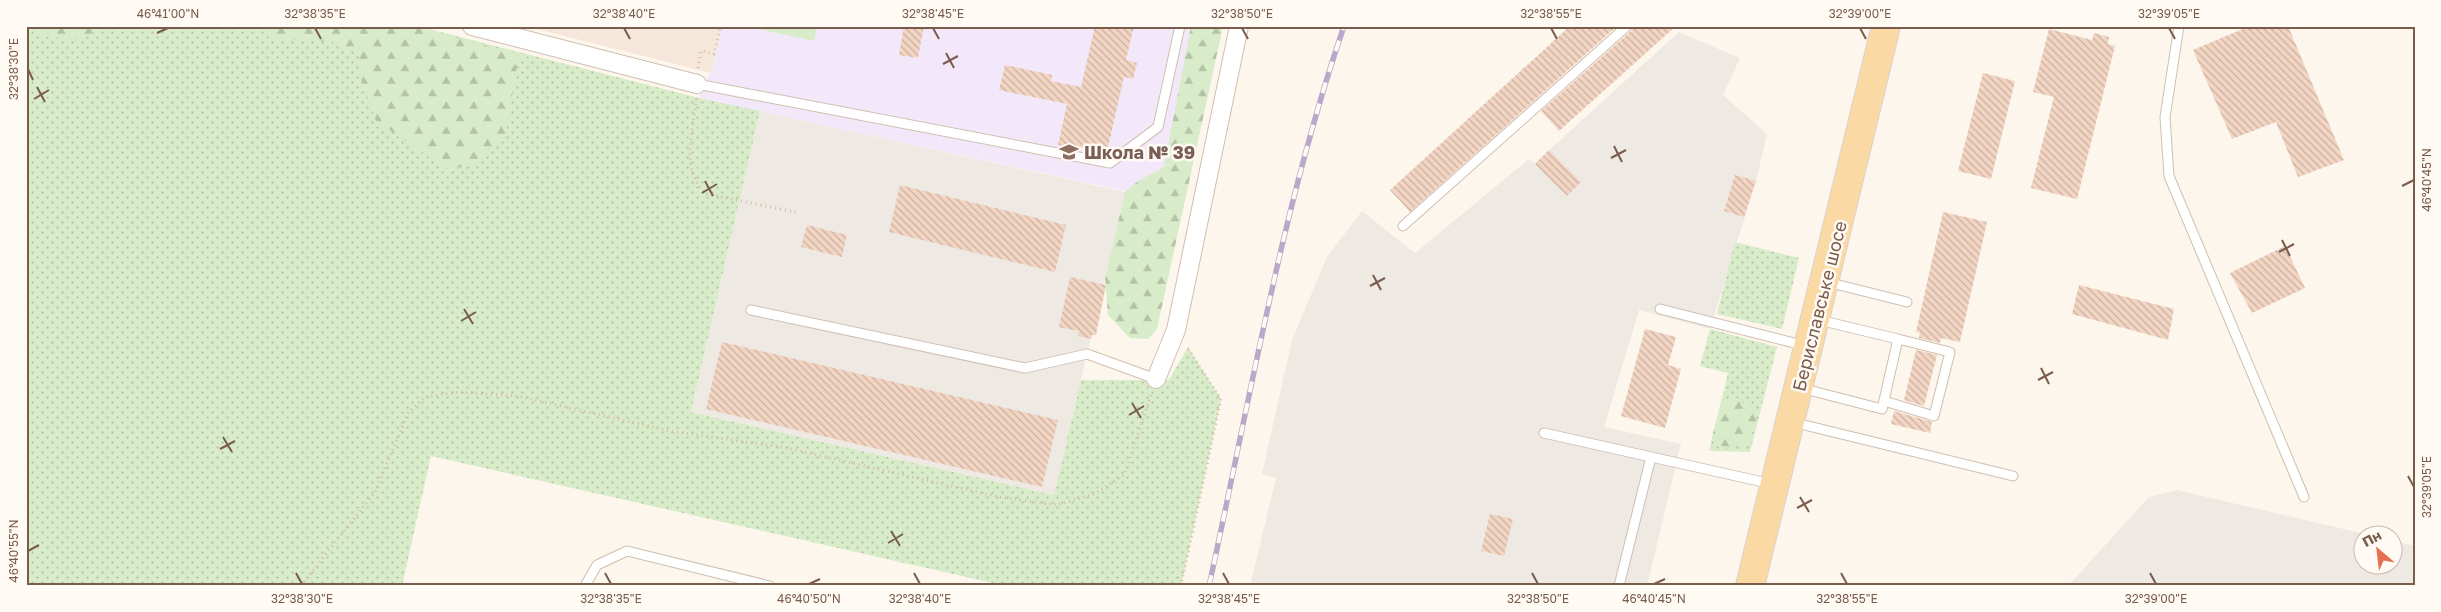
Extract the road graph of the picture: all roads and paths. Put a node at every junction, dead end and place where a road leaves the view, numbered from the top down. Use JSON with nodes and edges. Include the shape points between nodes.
{"nodes":[{"id":1,"x":472,"y":26,"type":"edge"},
{"id":2,"x":721,"y":26,"type":"edge"},
{"id":3,"x":1180,"y":26,"type":"edge"},
{"id":4,"x":1239,"y":26,"type":"edge"},
{"id":5,"x":1627,"y":26,"type":"edge"},
{"id":6,"x":1886,"y":26,"type":"edge"},
{"id":7,"x":2179,"y":26,"type":"edge"},
{"id":8,"x":701,"y":51,"type":"dead end"},
{"id":9,"x":697,"y":84,"type":"junction"},
{"id":10,"x":799,"y":213,"type":"dead end"},
{"id":11,"x":1403,"y":226,"type":"dead end"},
{"id":12,"x":1825,"y":281,"type":"junction"},
{"id":13,"x":1907,"y":302,"type":"dead end"},
{"id":14,"x":1660,"y":309,"type":"dead end"},
{"id":15,"x":751,"y":310,"type":"dead end"},
{"id":16,"x":1815,"y":320,"type":"junction"},
{"id":17,"x":1176,"y":330,"type":"junction"},
{"id":18,"x":1898,"y":339,"type":"junction"},
{"id":19,"x":1808,"y":347,"type":"junction"},
{"id":20,"x":1156,"y":379,"type":"junction"},
{"id":21,"x":1798,"y":387,"type":"junction"},
{"id":22,"x":1884,"y":401,"type":"junction"},
{"id":23,"x":1790,"y":422,"type":"junction"},
{"id":24,"x":1544,"y":433,"type":"dead end"},
{"id":25,"x":1651,"y":457,"type":"junction"},
{"id":26,"x":2013,"y":476,"type":"dead end"},
{"id":27,"x":1774,"y":484,"type":"junction"},
{"id":28,"x":2304,"y":498,"type":"dead end"},
{"id":29,"x":1752,"y":584,"type":"edge"},
{"id":30,"x":301,"y":586,"type":"edge"},
{"id":31,"x":585,"y":586,"type":"edge"},
{"id":32,"x":770,"y":586,"type":"edge"},
{"id":33,"x":1181,"y":586,"type":"edge"},
{"id":34,"x":1619,"y":586,"type":"edge"}],
"edges":[{"from":1,"to":9,"type":"street"},
{"from":2,"to":8,"type":"path","via":[[714,54]]},
{"from":3,"to":9,"type":"lane","via":[[1158,127],[1110,163]]},
{"from":4,"to":17,"type":"street"},
{"from":5,"to":11,"type":"lane"},
{"from":6,"to":12,"type":"main road","name":"Бериславське шосе"},
{"from":7,"to":28,"type":"lane","via":[[2164,117],[2169,176]]},
{"from":9,"to":10,"type":"path","via":[[688,164],[699,187],[707,194]]},
{"from":12,"to":13,"type":"lane"},
{"from":12,"to":16,"type":"main road","name":"Бериславське шосе"},
{"from":14,"to":19,"type":"lane"},
{"from":15,"to":20,"type":"lane","via":[[1025,368],[1087,354]]},
{"from":16,"to":18,"type":"lane"},
{"from":16,"to":19,"type":"main road","name":"Бериславське шосе"},
{"from":17,"to":20,"type":"street"},
{"from":17,"to":33,"type":"path","via":[[1221,399]]},
{"from":18,"to":22,"type":"lane"},
{"from":18,"to":22,"type":"lane","via":[[1950,352],[1934,416]]},
{"from":19,"to":21,"type":"main road","name":"Бериславське шосе"},
{"from":20,"to":30,"type":"path","via":[[1125,474],[1095,494],[1057,505],[999,497],[787,448],[670,431],[518,396],[459,392],[425,398],[408,413],[375,492]]},
{"from":21,"to":22,"type":"lane","via":[[1882,409]]},
{"from":21,"to":23,"type":"main road","name":"Бериславське шосе"},
{"from":23,"to":26,"type":"lane"},
{"from":23,"to":27,"type":"main road","name":"Бериславське шосе"},
{"from":24,"to":25,"type":"lane"},
{"from":25,"to":27,"type":"lane"},
{"from":25,"to":34,"type":"lane"},
{"from":27,"to":29,"type":"main road","name":"Бериславське шосе"},
{"from":31,"to":32,"type":"lane","via":[[597,565],[627,551]]}]}
